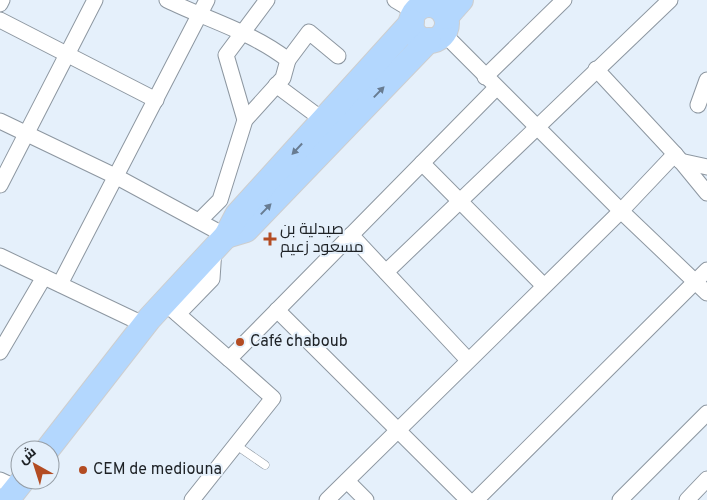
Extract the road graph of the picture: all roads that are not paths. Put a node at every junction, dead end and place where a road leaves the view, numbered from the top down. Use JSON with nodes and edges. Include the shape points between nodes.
{"nodes":[{"id":1,"x":2,"y":0,"type":"edge"},
{"id":2,"x":95,"y":0,"type":"edge"},
{"id":3,"x":167,"y":0,"type":"edge"},
{"id":4,"x":207,"y":0,"type":"edge"},
{"id":5,"x":266,"y":0,"type":"edge"},
{"id":6,"x":564,"y":0,"type":"edge"},
{"id":7,"x":670,"y":0,"type":"edge"},
{"id":8,"x":0,"y":4,"type":"edge"},
{"id":9,"x":429,"y":15,"type":"edge"},
{"id":10,"x":199,"y":16,"type":"junction"},
{"id":11,"x":0,"y":20,"type":"edge"},
{"id":12,"x":242,"y":32,"type":"junction"},
{"id":13,"x":67,"y":54,"type":"junction"},
{"id":14,"x":338,"y":56,"type":"dead end"},
{"id":15,"x":288,"y":60,"type":"junction"},
{"id":16,"x":596,"y":69,"type":"junction"},
{"id":17,"x":707,"y":80,"type":"edge"},
{"id":18,"x":490,"y":83,"type":"junction"},
{"id":19,"x":276,"y":85,"type":"junction"},
{"id":20,"x":156,"y":100,"type":"junction"},
{"id":21,"x":698,"y":105,"type":"dead end"},
{"id":22,"x":244,"y":120,"type":"junction"},
{"id":23,"x":323,"y":120,"type":"junction"},
{"id":24,"x":0,"y":121,"type":"edge"},
{"id":25,"x":537,"y":128,"type":"junction"},
{"id":26,"x":26,"y":133,"type":"junction"},
{"id":27,"x":678,"y":158,"type":"junction"},
{"id":28,"x":422,"y":163,"type":"junction"},
{"id":29,"x":707,"y":167,"type":"edge"},
{"id":30,"x":117,"y":177,"type":"junction"},
{"id":31,"x":0,"y":185,"type":"edge"},
{"id":32,"x":707,"y":193,"type":"edge"},
{"id":33,"x":460,"y":201,"type":"junction"},
{"id":34,"x":621,"y":211,"type":"junction"},
{"id":35,"x":199,"y":221,"type":"junction"},
{"id":36,"x":351,"y":235,"type":"junction"},
{"id":37,"x":220,"y":242,"type":"junction"},
{"id":38,"x":0,"y":256,"type":"edge"},
{"id":39,"x":707,"y":270,"type":"edge"},
{"id":40,"x":386,"y":272,"type":"junction"},
{"id":41,"x":44,"y":278,"type":"junction"},
{"id":42,"x":60,"y":284,"type":"junction"},
{"id":43,"x":544,"y":286,"type":"junction"},
{"id":44,"x":702,"y":287,"type":"edge"},
{"id":45,"x":171,"y":308,"type":"junction"},
{"id":46,"x":277,"y":310,"type":"junction"},
{"id":47,"x":144,"y":326,"type":"junction"},
{"id":48,"x":0,"y":352,"type":"edge"},
{"id":49,"x":229,"y":359,"type":"junction"},
{"id":50,"x":468,"y":360,"type":"junction"},
{"id":51,"x":707,"y":413,"type":"edge"},
{"id":52,"x":397,"y":430,"type":"junction"},
{"id":53,"x":55,"y":440,"type":"edge"},
{"id":54,"x":236,"y":445,"type":"junction"},
{"id":55,"x":264,"y":465,"type":"dead end"},
{"id":56,"x":707,"y":479,"type":"edge"},
{"id":57,"x":347,"y":481,"type":"junction"},
{"id":58,"x":688,"y":499,"type":"edge"},
{"id":59,"x":192,"y":500,"type":"edge"},
{"id":60,"x":327,"y":500,"type":"edge"},
{"id":61,"x":366,"y":500,"type":"edge"},
{"id":62,"x":468,"y":500,"type":"edge"},
{"id":63,"x":476,"y":500,"type":"edge"},
{"id":64,"x":620,"y":500,"type":"edge"}],
"edges":[{"from":1,"to":8,"type":"street"},
{"from":2,"to":13,"type":"street"},
{"from":3,"to":10,"type":"street"},
{"from":4,"to":10,"type":"street"},
{"from":5,"to":12,"type":"street"},
{"from":6,"to":18,"type":"street"},
{"from":7,"to":16,"type":"street"},
{"from":9,"to":18,"type":"street"},
{"from":9,"to":23,"type":"main road"},
{"from":37,"to":9,"type":"main road","one_way":true,"via":[[246,230]]},
{"from":10,"to":12,"type":"street"},
{"from":10,"to":20,"type":"street"},
{"from":11,"to":13,"type":"street"},
{"from":12,"to":15,"type":"street"},
{"from":12,"to":22,"type":"street","via":[[226,55]]},
{"from":13,"to":20,"type":"street"},
{"from":13,"to":26,"type":"street"},
{"from":14,"to":15,"type":"street","via":[[309,32]]},
{"from":15,"to":19,"type":"street"},
{"from":16,"to":25,"type":"street"},
{"from":16,"to":27,"type":"street"},
{"from":17,"to":21,"type":"street"},
{"from":18,"to":25,"type":"street"},
{"from":18,"to":28,"type":"street"},
{"from":19,"to":22,"type":"street"},
{"from":19,"to":23,"type":"street"},
{"from":20,"to":30,"type":"street"},
{"from":22,"to":35,"type":"street","via":[[220,200]]},
{"from":23,"to":37,"type":"main road","one_way":true,"via":[[237,215]]},
{"from":24,"to":26,"type":"street"},
{"from":25,"to":33,"type":"street"},
{"from":25,"to":34,"type":"street"},
{"from":26,"to":30,"type":"street"},
{"from":26,"to":31,"type":"street"},
{"from":27,"to":29,"type":"street"},
{"from":27,"to":32,"type":"street"},
{"from":27,"to":34,"type":"street"},
{"from":28,"to":33,"type":"street"},
{"from":28,"to":36,"type":"street"},
{"from":30,"to":35,"type":"street"},
{"from":30,"to":42,"type":"street"},
{"from":33,"to":40,"type":"street"},
{"from":33,"to":43,"type":"street"},
{"from":34,"to":43,"type":"street"},
{"from":34,"to":44,"type":"street"},
{"from":35,"to":37,"type":"street"},
{"from":36,"to":40,"type":"street"},
{"from":36,"to":46,"type":"street"},
{"from":37,"to":45,"type":"main road"},
{"from":38,"to":41,"type":"street"},
{"from":39,"to":44,"type":"street"},
{"from":40,"to":50,"type":"street"},
{"from":41,"to":42,"type":"street"},
{"from":41,"to":48,"type":"street"},
{"from":42,"to":47,"type":"street"},
{"from":43,"to":50,"type":"street"},
{"from":44,"to":63,"type":"street"},
{"from":45,"to":47,"type":"main road"},
{"from":45,"to":49,"type":"street"},
{"from":46,"to":49,"type":"street"},
{"from":46,"to":52,"type":"street"},
{"from":47,"to":53,"type":"main road"},
{"from":49,"to":54,"type":"street","via":[[273,398]]},
{"from":50,"to":52,"type":"street"},
{"from":51,"to":64,"type":"street"},
{"from":52,"to":57,"type":"street"},
{"from":52,"to":62,"type":"street"},
{"from":54,"to":55,"type":"lane"},
{"from":54,"to":59,"type":"street"},
{"from":56,"to":58,"type":"street"},
{"from":57,"to":60,"type":"street"},
{"from":57,"to":61,"type":"street"}]}
